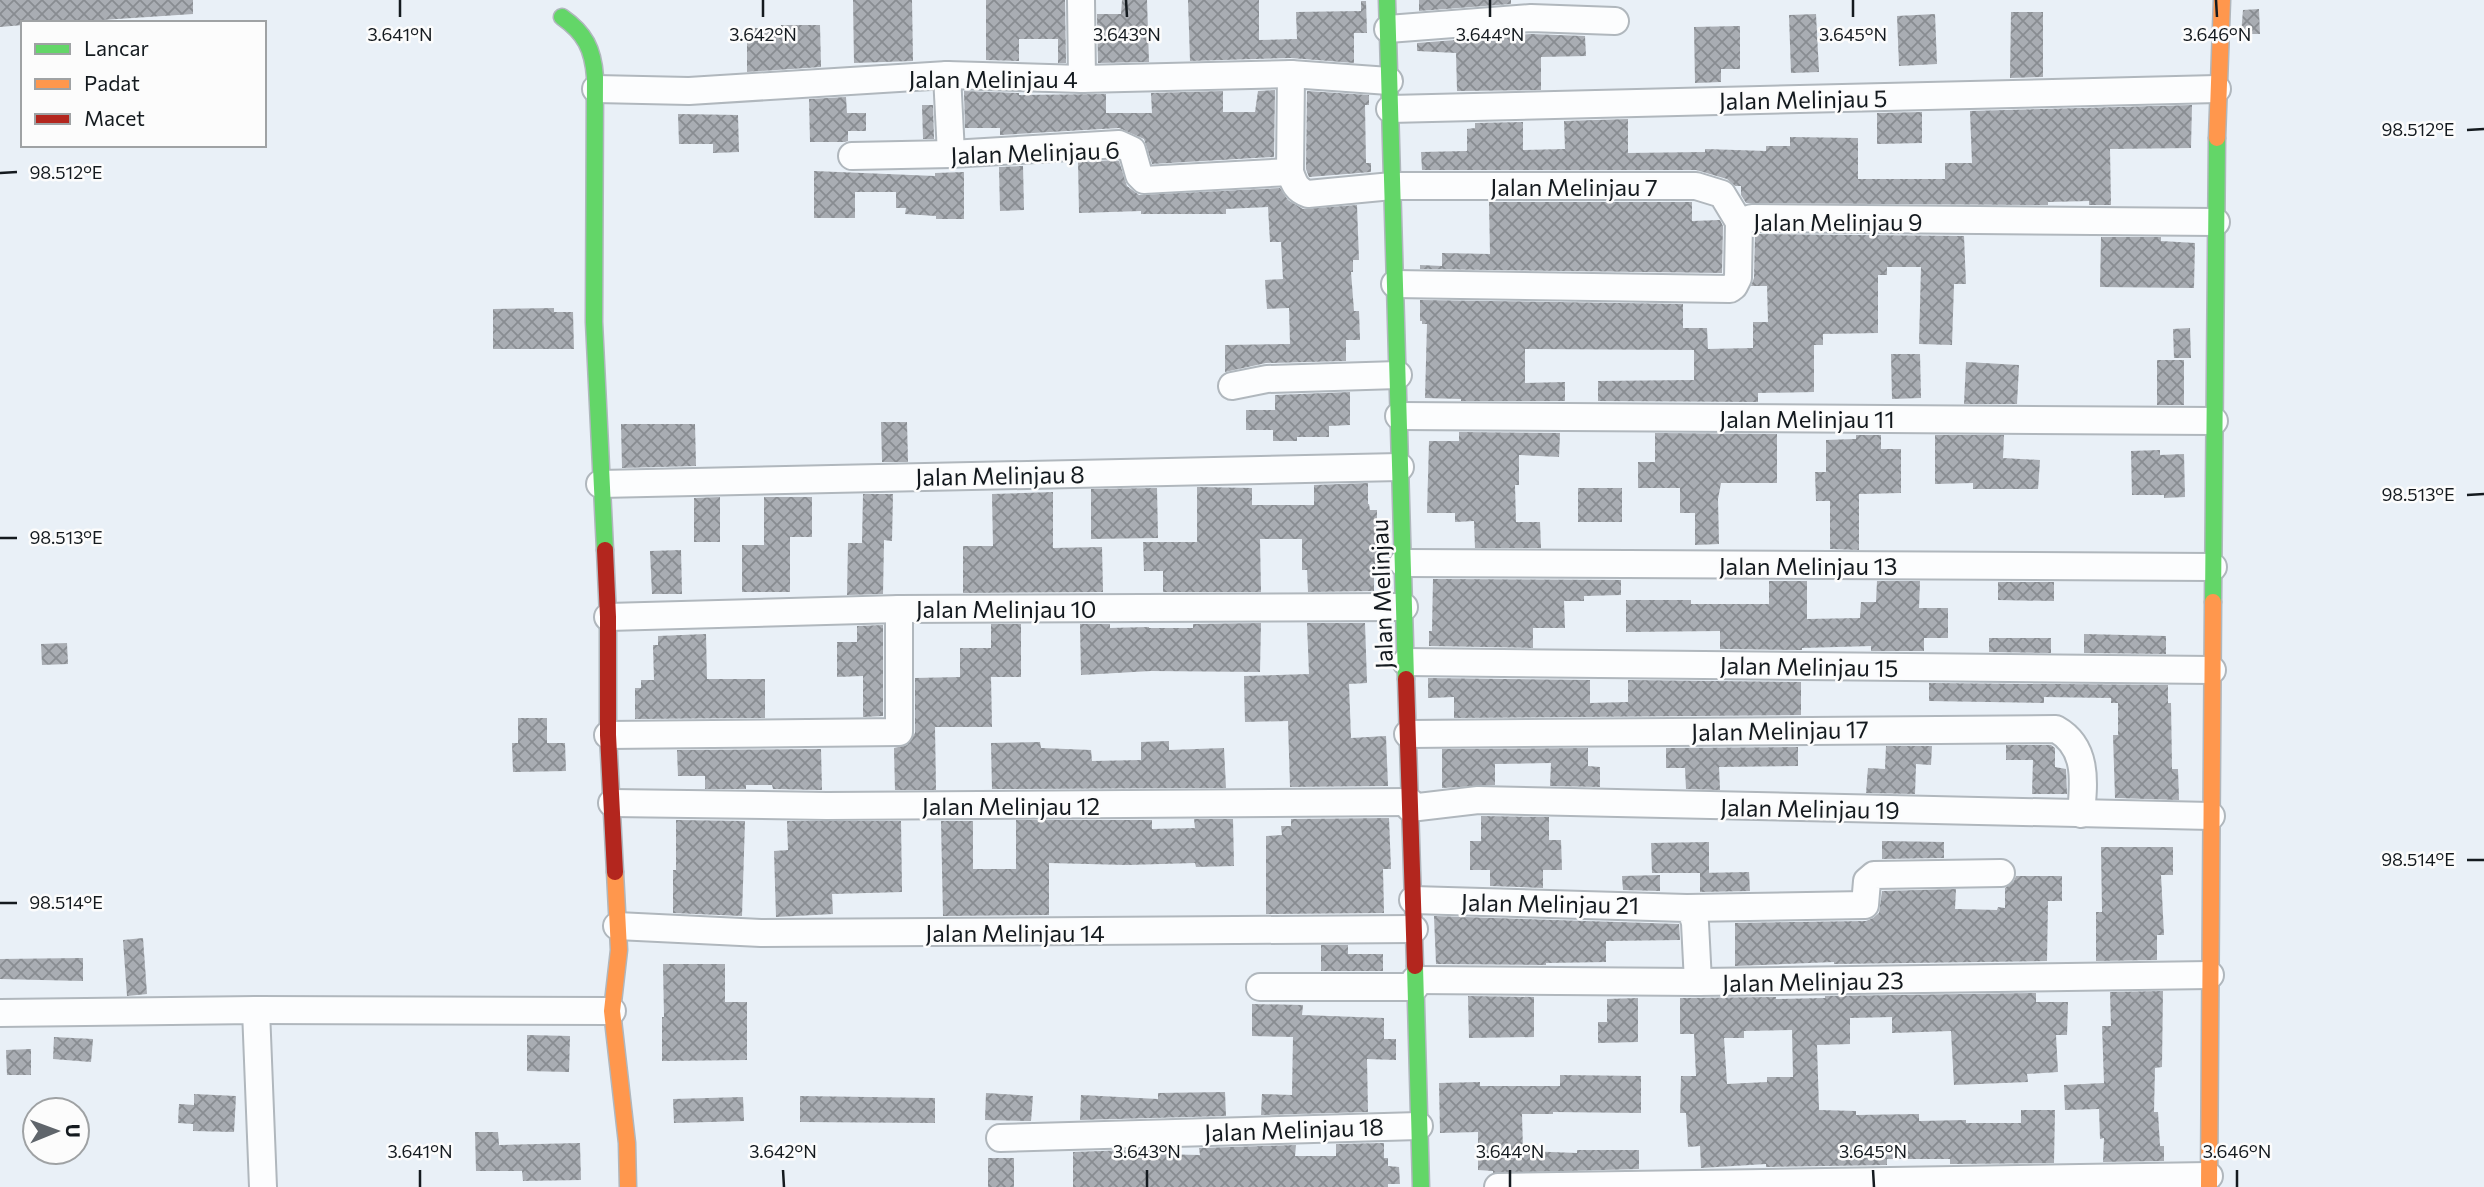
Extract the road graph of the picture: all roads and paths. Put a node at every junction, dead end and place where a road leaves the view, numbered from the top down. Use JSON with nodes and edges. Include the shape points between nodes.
{"nodes":[{"id":1,"x":1081,"y":0,"type":"edge"},
{"id":2,"x":1387,"y":0,"type":"edge"},
{"id":3,"x":2222,"y":0,"type":"edge"},
{"id":4,"x":562,"y":17,"type":"dead end"},
{"id":5,"x":1615,"y":21,"type":"dead end"},
{"id":6,"x":1388,"y":29,"type":"junction"},
{"id":7,"x":1292,"y":74,"type":"junction"},
{"id":8,"x":947,"y":75,"type":"junction"},
{"id":9,"x":1082,"y":79,"type":"junction"},
{"id":10,"x":1389,"y":81,"type":"junction"},
{"id":11,"x":596,"y":89,"type":"junction"},
{"id":12,"x":2217,"y":89,"type":"junction"},
{"id":13,"x":1390,"y":109,"type":"junction"},
{"id":14,"x":951,"y":154,"type":"junction"},
{"id":15,"x":852,"y":156,"type":"dead end"},
{"id":16,"x":1290,"y":172,"type":"junction"},
{"id":17,"x":1392,"y":186,"type":"junction"},
{"id":18,"x":1739,"y":222,"type":"junction"},
{"id":19,"x":2216,"y":222,"type":"junction"},
{"id":20,"x":1395,"y":284,"type":"junction"},
{"id":21,"x":1398,"y":375,"type":"junction"},
{"id":22,"x":1231,"y":386,"type":"dead end"},
{"id":23,"x":1399,"y":416,"type":"junction"},
{"id":24,"x":2214,"y":421,"type":"junction"},
{"id":25,"x":1401,"y":467,"type":"junction"},
{"id":26,"x":600,"y":484,"type":"junction"},
{"id":27,"x":1403,"y":563,"type":"junction"},
{"id":28,"x":2213,"y":567,"type":"junction"},
{"id":29,"x":1404,"y":607,"type":"junction"},
{"id":30,"x":899,"y":609,"type":"junction"},
{"id":31,"x":608,"y":617,"type":"junction"},
{"id":32,"x":1406,"y":662,"type":"junction"},
{"id":33,"x":2213,"y":670,"type":"junction"},
{"id":34,"x":1408,"y":734,"type":"junction"},
{"id":35,"x":608,"y":735,"type":"junction"},
{"id":36,"x":612,"y":803,"type":"junction"},
{"id":37,"x":1410,"y":805,"type":"junction"},
{"id":38,"x":2081,"y":814,"type":"junction"},
{"id":39,"x":2211,"y":816,"type":"junction"},
{"id":40,"x":2001,"y":873,"type":"dead end"},
{"id":41,"x":1413,"y":900,"type":"junction"},
{"id":42,"x":1687,"y":908,"type":"junction"},
{"id":43,"x":617,"y":926,"type":"junction"},
{"id":44,"x":1414,"y":929,"type":"junction"},
{"id":45,"x":2210,"y":975,"type":"junction"},
{"id":46,"x":1698,"y":982,"type":"junction"},
{"id":47,"x":1415,"y":984,"type":"junction"},
{"id":48,"x":1260,"y":987,"type":"dead end"},
{"id":49,"x":256,"y":1010,"type":"junction"},
{"id":50,"x":612,"y":1011,"type":"junction"},
{"id":51,"x":0,"y":1013,"type":"edge"},
{"id":52,"x":1419,"y":1126,"type":"junction"},
{"id":53,"x":1000,"y":1138,"type":"dead end"},
{"id":54,"x":2209,"y":1182,"type":"edge"},
{"id":55,"x":263,"y":1187,"type":"edge"},
{"id":56,"x":628,"y":1187,"type":"edge"},
{"id":57,"x":1421,"y":1187,"type":"edge"},
{"id":58,"x":1498,"y":1187,"type":"edge"}],
"edges":[{"from":1,"to":9,"type":"street"},
{"from":2,"to":6,"type":"street","name":"Jalan Melinjau"},
{"from":3,"to":12,"type":"street"},
{"from":4,"to":11,"type":"street","via":[[589,41]]},
{"from":5,"to":6,"type":"street","via":[[1531,18]]},
{"from":6,"to":10,"type":"street","name":"Jalan Melinjau"},
{"from":7,"to":9,"type":"street","name":"Jalan Melinjau 4"},
{"from":7,"to":10,"type":"street","name":"Jalan Melinjau 4"},
{"from":7,"to":16,"type":"street"},
{"from":8,"to":9,"type":"street","name":"Jalan Melinjau 4"},
{"from":8,"to":11,"type":"street","name":"Jalan Melinjau 4","via":[[689,91]]},
{"from":8,"to":14,"type":"street"},
{"from":10,"to":13,"type":"street","name":"Jalan Melinjau"},
{"from":11,"to":26,"type":"street","via":[[594,322]]},
{"from":12,"to":13,"type":"street","name":"Jalan Melinjau 5"},
{"from":12,"to":19,"type":"street"},
{"from":13,"to":17,"type":"street","name":"Jalan Melinjau"},
{"from":14,"to":15,"type":"street","name":"Jalan Melinjau 6"},
{"from":14,"to":16,"type":"street","name":"Jalan Melinjau 6","via":[[1119,144],[1132,150],[1144,180]]},
{"from":16,"to":17,"type":"street","via":[[1294,185],[1308,194]]},
{"from":17,"to":18,"type":"street","name":"Jalan Melinjau 7","via":[[1696,186],[1722,194]]},
{"from":17,"to":20,"type":"street","name":"Jalan Melinjau"},
{"from":18,"to":19,"type":"street","name":"Jalan Melinjau 9"},
{"from":18,"to":20,"type":"street","name":"Jalan Melinjau 9","via":[[1738,278],[1730,289]]},
{"from":19,"to":24,"type":"street"},
{"from":20,"to":21,"type":"street","name":"Jalan Melinjau"},
{"from":21,"to":22,"type":"street","via":[[1267,379]]},
{"from":21,"to":23,"type":"street","name":"Jalan Melinjau"},
{"from":23,"to":24,"type":"street","name":"Jalan Melinjau 11"},
{"from":23,"to":25,"type":"street","name":"Jalan Melinjau"},
{"from":24,"to":28,"type":"street"},
{"from":25,"to":26,"type":"street","name":"Jalan Melinjau 8"},
{"from":25,"to":27,"type":"street","name":"Jalan Melinjau"},
{"from":26,"to":31,"type":"street"},
{"from":27,"to":28,"type":"street","name":"Jalan Melinjau 13"},
{"from":27,"to":29,"type":"street","name":"Jalan Melinjau"},
{"from":28,"to":33,"type":"street"},
{"from":29,"to":30,"type":"street","name":"Jalan Melinjau 10"},
{"from":29,"to":32,"type":"street","name":"Jalan Melinjau"},
{"from":30,"to":31,"type":"street","name":"Jalan Melinjau 10"},
{"from":30,"to":35,"type":"street","via":[[899,732]]},
{"from":31,"to":35,"type":"street"},
{"from":32,"to":33,"type":"street","name":"Jalan Melinjau 15"},
{"from":32,"to":34,"type":"street","name":"Jalan Melinjau"},
{"from":33,"to":39,"type":"street"},
{"from":34,"to":37,"type":"street","name":"Jalan Melinjau"},
{"from":34,"to":38,"type":"street","name":"Jalan Melinjau 17","via":[[2056,729],[2078,751],[2084,774]]},
{"from":35,"to":36,"type":"street"},
{"from":36,"to":37,"type":"street","name":"Jalan Melinjau 12"},
{"from":36,"to":43,"type":"street"},
{"from":37,"to":38,"type":"street","name":"Jalan Melinjau 19","via":[[1478,800]]},
{"from":37,"to":41,"type":"street","name":"Jalan Melinjau"},
{"from":38,"to":39,"type":"street","name":"Jalan Melinjau 19"},
{"from":39,"to":45,"type":"street"},
{"from":40,"to":42,"type":"street","name":"Jalan Melinjau 21","via":[[1874,875],[1867,881],[1865,905],[1857,906]]},
{"from":41,"to":42,"type":"street","name":"Jalan Melinjau 21"},
{"from":41,"to":44,"type":"street","name":"Jalan Melinjau"},
{"from":42,"to":46,"type":"street","via":[[1695,923]]},
{"from":43,"to":44,"type":"street","name":"Jalan Melinjau 14","via":[[761,933]]},
{"from":43,"to":50,"type":"street"},
{"from":44,"to":47,"type":"street","name":"Jalan Melinjau"},
{"from":45,"to":46,"type":"street","name":"Jalan Melinjau 23"},
{"from":45,"to":54,"type":"street"},
{"from":46,"to":47,"type":"street","name":"Jalan Melinjau 23"},
{"from":47,"to":48,"type":"street","name":"Jalan Melinjau 23"},
{"from":47,"to":52,"type":"street","name":"Jalan Melinjau"},
{"from":49,"to":50,"type":"street"},
{"from":49,"to":51,"type":"street"},
{"from":49,"to":55,"type":"street"},
{"from":50,"to":56,"type":"street"},
{"from":52,"to":53,"type":"street","name":"Jalan Melinjau 18"},
{"from":52,"to":57,"type":"street","name":"Jalan Melinjau"},
{"from":54,"to":58,"type":"street"}]}
